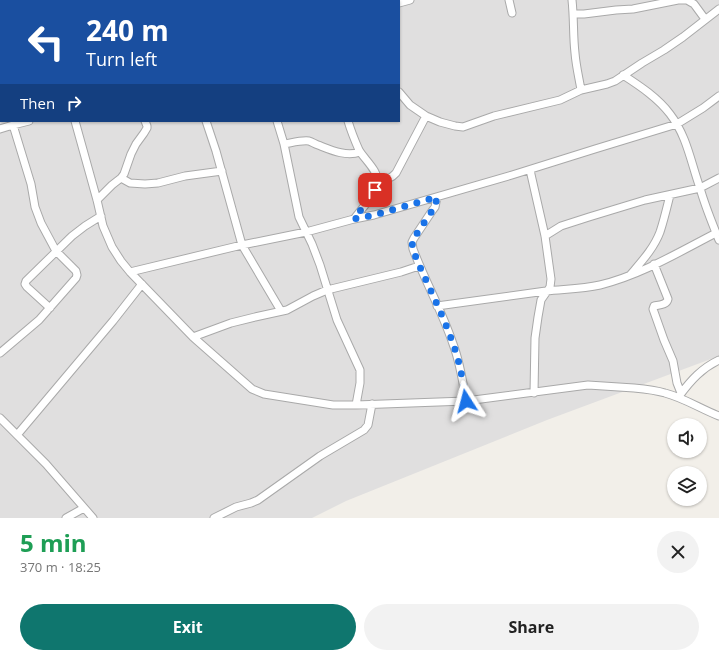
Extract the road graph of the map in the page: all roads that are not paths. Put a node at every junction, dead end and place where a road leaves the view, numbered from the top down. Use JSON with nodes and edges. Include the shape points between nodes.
{"nodes":[{"id":1,"x":410,"y":0,"type":"edge"},
{"id":2,"x":509,"y":0,"type":"edge"},
{"id":3,"x":572,"y":0,"type":"edge"},
{"id":4,"x":663,"y":1,"type":"edge"},
{"id":5,"x":400,"y":3,"type":"edge"},
{"id":6,"x":719,"y":9,"type":"edge"},
{"id":7,"x":512,"y":13,"type":"dead end"},
{"id":8,"x":573,"y":14,"type":"junction"},
{"id":9,"x":705,"y":19,"type":"junction"},
{"id":10,"x":623,"y":75,"type":"junction"},
{"id":11,"x":581,"y":90,"type":"junction"},
{"id":12,"x":400,"y":93,"type":"edge"},
{"id":13,"x":719,"y":96,"type":"edge"},
{"id":14,"x":426,"y":116,"type":"junction"},
{"id":15,"x":25,"y":122,"type":"edge"},
{"id":16,"x":74,"y":122,"type":"edge"},
{"id":17,"x":145,"y":122,"type":"edge"},
{"id":18,"x":206,"y":122,"type":"edge"},
{"id":19,"x":277,"y":122,"type":"edge"},
{"id":20,"x":348,"y":122,"type":"edge"},
{"id":21,"x":677,"y":124,"type":"junction"},
{"id":22,"x":13,"y":125,"type":"junction"},
{"id":23,"x":0,"y":129,"type":"edge"},
{"id":24,"x":284,"y":144,"type":"junction"},
{"id":25,"x":360,"y":152,"type":"junction"},
{"id":26,"x":530,"y":170,"type":"junction"},
{"id":27,"x":222,"y":171,"type":"junction"},
{"id":28,"x":121,"y":178,"type":"junction"},
{"id":29,"x":719,"y":178,"type":"edge"},
{"id":30,"x":378,"y":181,"type":"junction"},
{"id":31,"x":700,"y":188,"type":"junction"},
{"id":32,"x":670,"y":195,"type":"junction"},
{"id":33,"x":437,"y":197,"type":"junction"},
{"id":34,"x":97,"y":200,"type":"junction"},
{"id":35,"x":101,"y":216,"type":"junction"},
{"id":36,"x":354,"y":219,"type":"junction"},
{"id":37,"x":306,"y":232,"type":"junction"},
{"id":38,"x":716,"y":233,"type":"junction"},
{"id":39,"x":545,"y":236,"type":"junction"},
{"id":40,"x":719,"y":240,"type":"edge"},
{"id":41,"x":242,"y":245,"type":"junction"},
{"id":42,"x":56,"y":251,"type":"junction"},
{"id":43,"x":654,"y":264,"type":"junction"},
{"id":44,"x":419,"y":266,"type":"junction"},
{"id":45,"x":130,"y":272,"type":"junction"},
{"id":46,"x":629,"y":275,"type":"junction"},
{"id":47,"x":142,"y":284,"type":"junction"},
{"id":48,"x":328,"y":290,"type":"junction"},
{"id":49,"x":548,"y":291,"type":"junction"},
{"id":50,"x":437,"y":306,"type":"junction"},
{"id":51,"x":50,"y":308,"type":"junction"},
{"id":52,"x":281,"y":311,"type":"junction"},
{"id":53,"x":193,"y":337,"type":"junction"},
{"id":54,"x":0,"y":352,"type":"edge"},
{"id":55,"x":719,"y":360,"type":"edge"},
{"id":56,"x":534,"y":393,"type":"junction"},
{"id":57,"x":680,"y":395,"type":"junction"},
{"id":58,"x":466,"y":401,"type":"junction"},
{"id":59,"x":372,"y":404,"type":"junction"},
{"id":60,"x":356,"y":405,"type":"junction"},
{"id":61,"x":719,"y":416,"type":"edge"},
{"id":62,"x":0,"y":418,"type":"edge"},
{"id":63,"x":17,"y":435,"type":"junction"},
{"id":64,"x":84,"y":508,"type":"junction"},
{"id":65,"x":66,"y":518,"type":"edge"},
{"id":66,"x":93,"y":518,"type":"edge"},
{"id":67,"x":214,"y":518,"type":"edge"}],
"edges":[{"from":1,"to":5,"type":"street"},
{"from":2,"to":7,"type":"street"},
{"from":3,"to":8,"type":"street"},
{"from":4,"to":8,"type":"street","via":[[633,9]]},
{"from":4,"to":9,"type":"street","via":[[687,0],[694,4]]},
{"from":6,"to":9,"type":"street"},
{"from":8,"to":11,"type":"street","via":[[575,54]]},
{"from":9,"to":10,"type":"street","via":[[683,37]]},
{"from":10,"to":11,"type":"street","via":[[607,84]]},
{"from":10,"to":21,"type":"street","via":[[652,95]]},
{"from":11,"to":14,"type":"street","via":[[560,100],[494,116],[463,127]]},
{"from":12,"to":14,"type":"street","via":[[410,105]]},
{"from":13,"to":21,"type":"street"},
{"from":14,"to":30,"type":"street","via":[[396,173],[393,177]]},
{"from":15,"to":22,"type":"street"},
{"from":16,"to":34,"type":"street"},
{"from":17,"to":28,"type":"street","via":[[147,128],[136,144]]},
{"from":18,"to":27,"type":"street"},
{"from":19,"to":24,"type":"street"},
{"from":20,"to":25,"type":"street"},
{"from":21,"to":26,"type":"street"},
{"from":21,"to":31,"type":"street","via":[[688,148]]},
{"from":22,"to":23,"type":"street"},
{"from":22,"to":42,"type":"street","via":[[31,184],[35,207]]},
{"from":24,"to":25,"type":"street","via":[[309,141],[338,152]]},
{"from":24,"to":37,"type":"street","via":[[299,217]]},
{"from":25,"to":30,"type":"street"},
{"from":26,"to":33,"type":"street"},
{"from":26,"to":39,"type":"street"},
{"from":27,"to":28,"type":"street","via":[[145,184],[130,183]]},
{"from":27,"to":41,"type":"street"},
{"from":28,"to":34,"type":"street"},
{"from":29,"to":31,"type":"street"},
{"from":30,"to":36,"type":"street","via":[[370,198]]},
{"from":31,"to":32,"type":"street"},
{"from":31,"to":38,"type":"street"},
{"from":32,"to":39,"type":"street","via":[[645,200],[561,226]]},
{"from":32,"to":46,"type":"street","via":[[660,232]]},
{"from":33,"to":36,"type":"street"},
{"from":33,"to":44,"type":"street","via":[[435,207],[412,242]]},
{"from":34,"to":35,"type":"street"},
{"from":35,"to":42,"type":"street","via":[[72,236]]},
{"from":35,"to":45,"type":"street","via":[[112,247]]},
{"from":36,"to":37,"type":"street"},
{"from":37,"to":41,"type":"street"},
{"from":37,"to":48,"type":"street"},
{"from":38,"to":40,"type":"street"},
{"from":38,"to":43,"type":"street"},
{"from":39,"to":49,"type":"street","via":[[552,279]]},
{"from":41,"to":45,"type":"street"},
{"from":41,"to":52,"type":"street"},
{"from":42,"to":51,"type":"street","via":[[77,275]]},
{"from":42,"to":51,"type":"street","via":[[25,284]]},
{"from":43,"to":46,"type":"street"},
{"from":43,"to":57,"type":"street","via":[[668,299],[665,304],[654,306],[653,309],[673,361]]},
{"from":44,"to":48,"type":"street"},
{"from":44,"to":50,"type":"street"},
{"from":45,"to":47,"type":"street"},
{"from":46,"to":49,"type":"street","via":[[600,285]]},
{"from":47,"to":53,"type":"street"},
{"from":47,"to":63,"type":"street"},
{"from":48,"to":52,"type":"street"},
{"from":48,"to":60,"type":"street","via":[[336,320],[360,370]]},
{"from":49,"to":50,"type":"street"},
{"from":49,"to":56,"type":"street","via":[[541,300],[535,338]]},
{"from":50,"to":58,"type":"street","via":[[455,350]]},
{"from":51,"to":54,"type":"street"},
{"from":52,"to":53,"type":"street","via":[[231,323]]},
{"from":53,"to":60,"type":"street","via":[[252,389],[264,394],[333,405]]},
{"from":55,"to":57,"type":"street","via":[[698,373]]},
{"from":56,"to":57,"type":"street","via":[[588,385]]},
{"from":56,"to":58,"type":"street"},
{"from":57,"to":61,"type":"street","via":[[705,411]]},
{"from":58,"to":59,"type":"street"},
{"from":59,"to":60,"type":"street"},
{"from":59,"to":67,"type":"street","via":[[368,425],[364,430],[320,456],[258,500]]},
{"from":62,"to":63,"type":"street"},
{"from":63,"to":64,"type":"street"},
{"from":64,"to":65,"type":"street"},
{"from":64,"to":66,"type":"street"}]}
